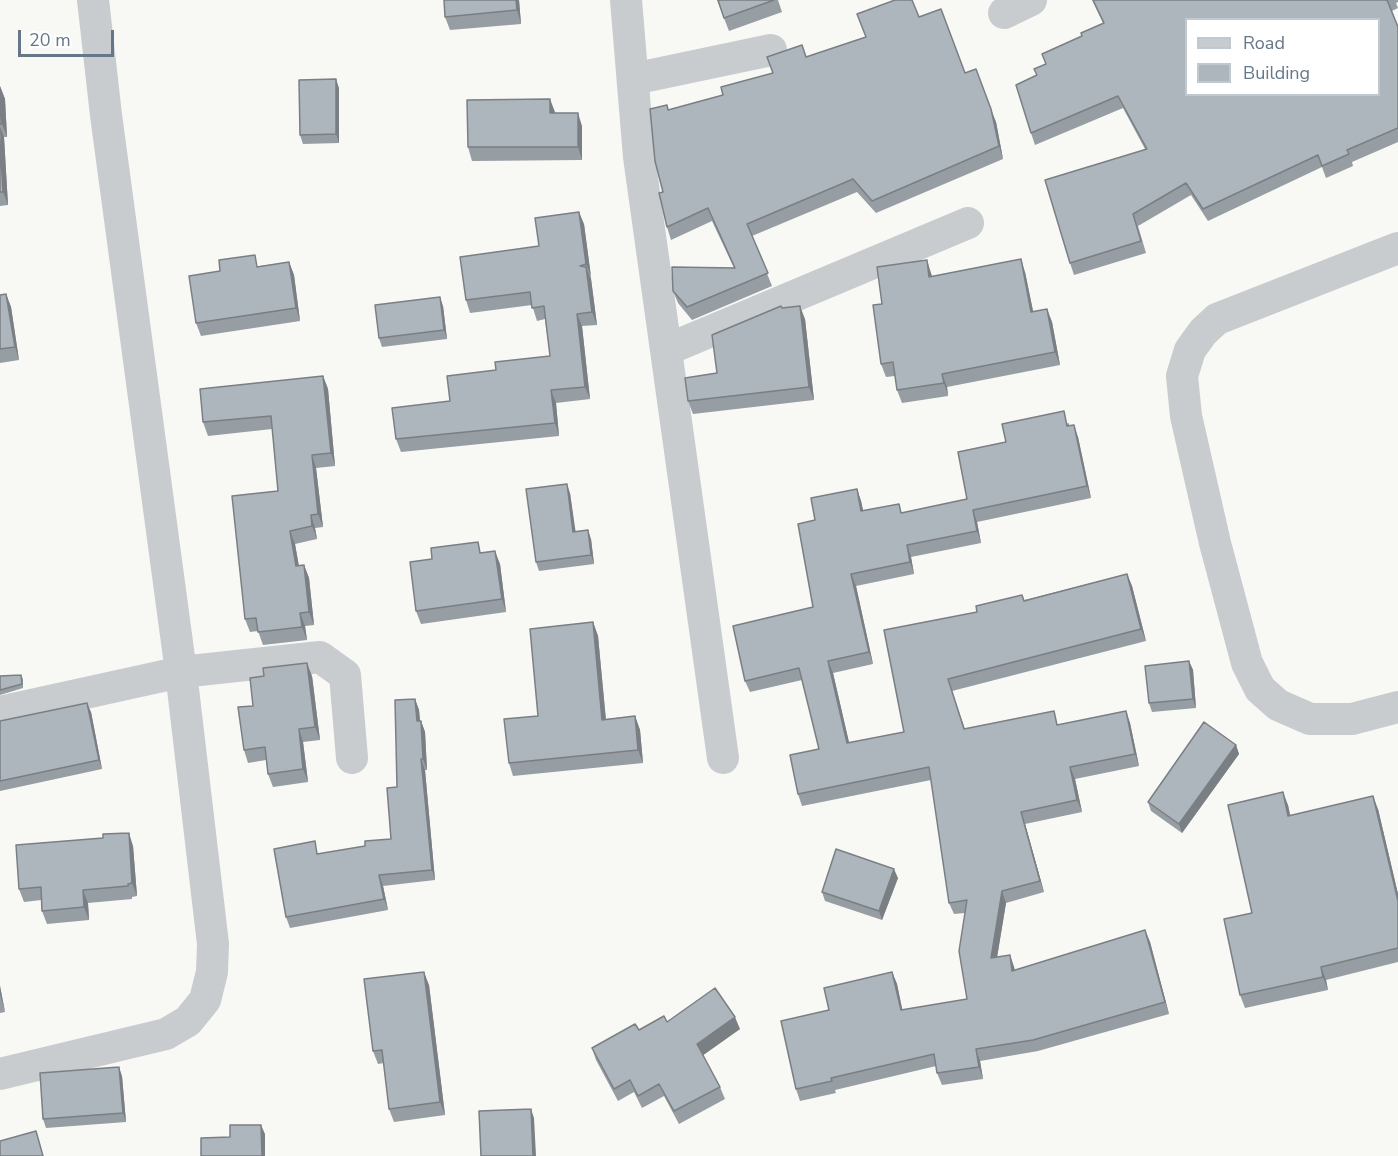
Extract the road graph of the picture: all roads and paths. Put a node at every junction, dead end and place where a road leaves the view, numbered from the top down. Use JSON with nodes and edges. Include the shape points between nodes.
{"nodes":[{"id":1,"x":93,"y":0,"type":"edge"},
{"id":2,"x":626,"y":0,"type":"edge"},
{"id":3,"x":771,"y":50,"type":"dead end"},
{"id":4,"x":633,"y":79,"type":"junction"},
{"id":5,"x":968,"y":223,"type":"dead end"},
{"id":6,"x":1398,"y":248,"type":"edge"},
{"id":7,"x":666,"y":350,"type":"junction"},
{"id":8,"x":181,"y":672,"type":"junction"},
{"id":9,"x":1398,"y":707,"type":"edge"},
{"id":10,"x":0,"y":712,"type":"edge"},
{"id":11,"x":352,"y":758,"type":"dead end"},
{"id":12,"x":723,"y":758,"type":"dead end"},
{"id":13,"x":0,"y":1074,"type":"edge"}],
"edges":[{"from":1,"to":8,"type":"street"},
{"from":2,"to":4,"type":"street"},
{"from":3,"to":4,"type":"street"},
{"from":4,"to":7,"type":"street","via":[[639,157]]},
{"from":5,"to":7,"type":"street"},
{"from":6,"to":9,"type":"street","via":[[1217,319],[1190,350],[1182,376],[1186,416],[1215,543],[1247,663],[1260,689],[1278,705],[1310,719],[1352,719]]},
{"from":7,"to":12,"type":"street"},
{"from":8,"to":10,"type":"street"},
{"from":8,"to":11,"type":"street","via":[[320,657],[345,675]]},
{"from":8,"to":13,"type":"street","via":[[213,944],[205,1000],[188,1021],[166,1034]]}]}
